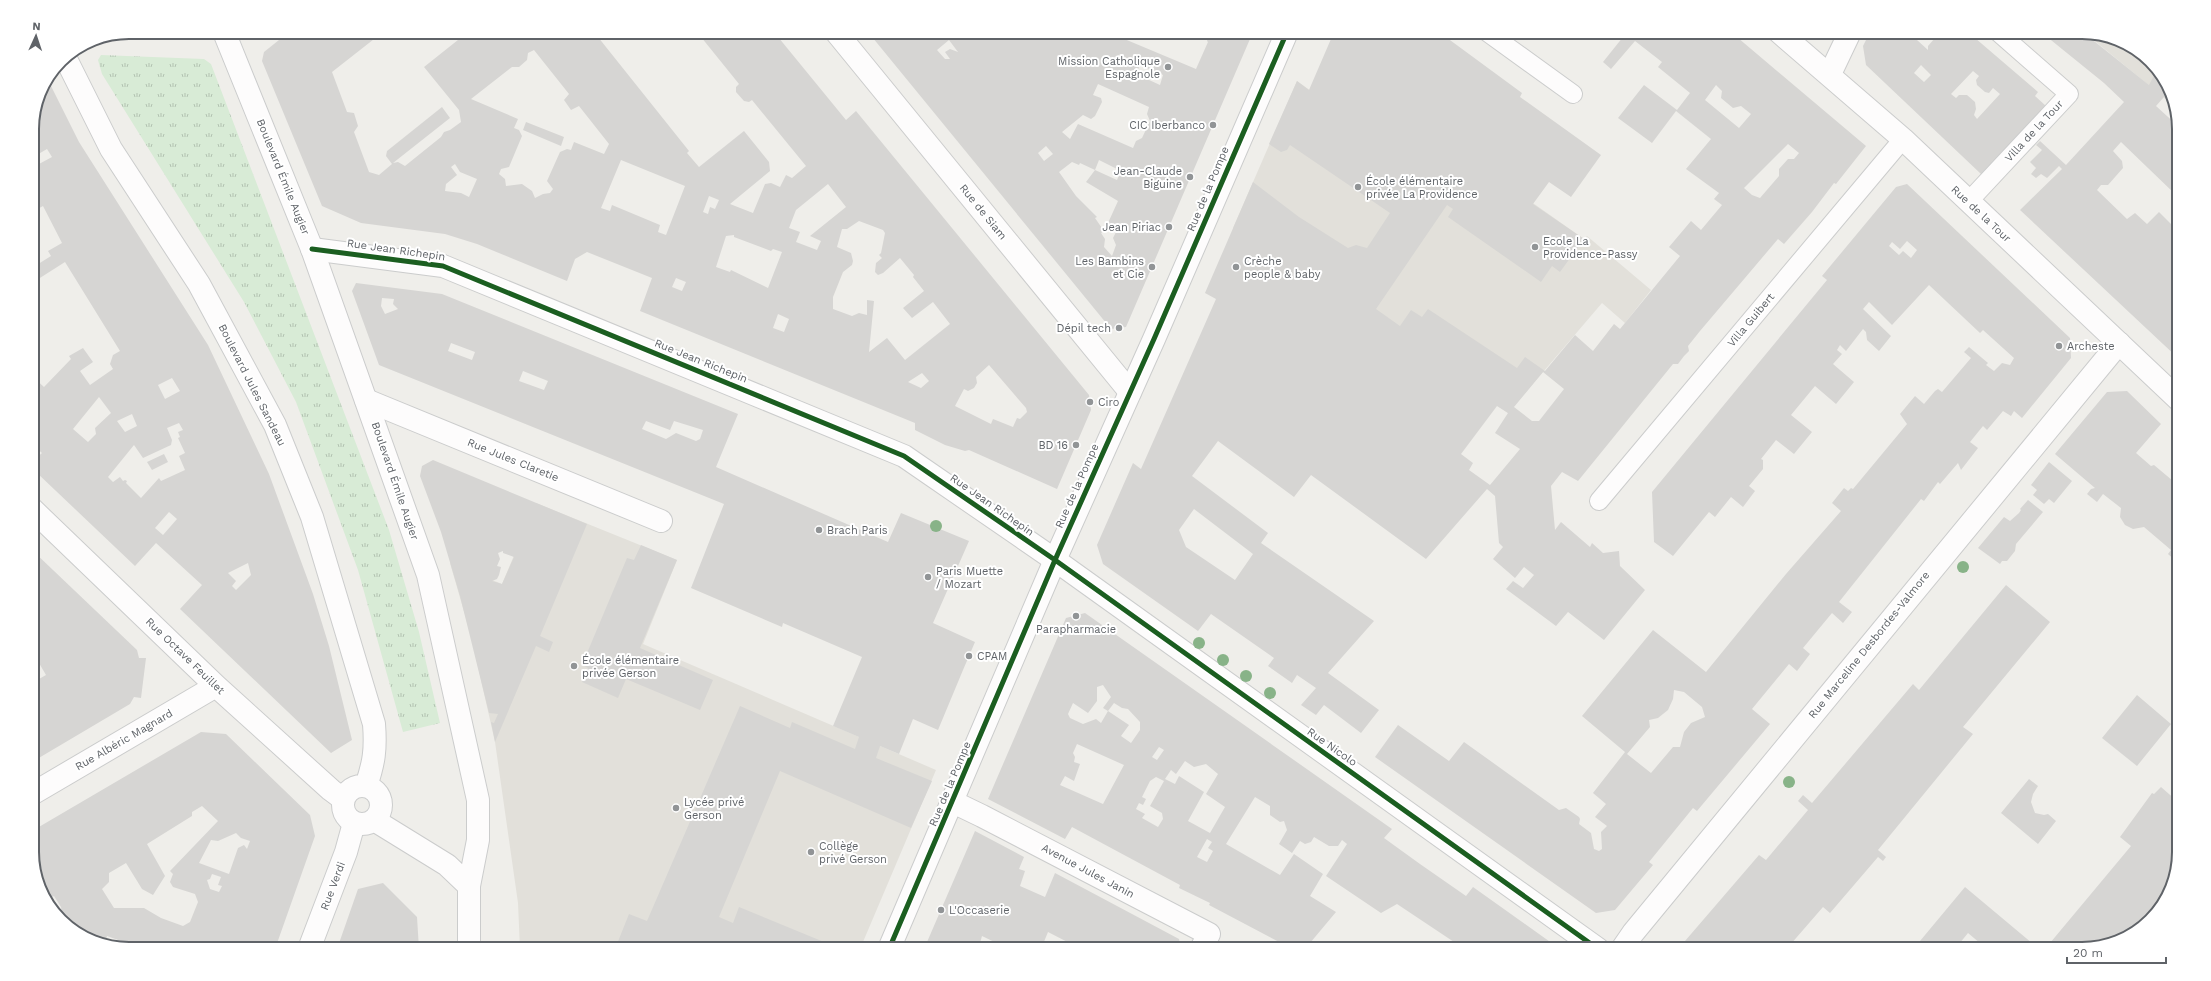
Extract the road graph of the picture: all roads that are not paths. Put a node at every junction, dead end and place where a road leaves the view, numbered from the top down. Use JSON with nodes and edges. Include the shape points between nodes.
{"nodes":[{"id":1,"x":227,"y":39,"type":"edge"},
{"id":2,"x":842,"y":39,"type":"edge"},
{"id":3,"x":1284,"y":39,"type":"edge"},
{"id":4,"x":1497,"y":39,"type":"edge"},
{"id":5,"x":1788,"y":39,"type":"edge"},
{"id":6,"x":1847,"y":39,"type":"edge"},
{"id":7,"x":2006,"y":39,"type":"edge"},
{"id":8,"x":68,"y":63,"type":"edge"},
{"id":9,"x":1830,"y":74,"type":"junction"},
{"id":10,"x":1573,"y":94,"type":"dead end"},
{"id":11,"x":1903,"y":139,"type":"junction"},
{"id":12,"x":1968,"y":202,"type":"junction"},
{"id":13,"x":312,"y":249,"type":"junction"},
{"id":14,"x":2119,"y":343,"type":"junction"},
{"id":15,"x":1130,"y":392,"type":"junction"},
{"id":16,"x":2172,"y":393,"type":"edge"},
{"id":17,"x":366,"y":400,"type":"junction"},
{"id":18,"x":1599,"y":501,"type":"dead end"},
{"id":19,"x":39,"y":516,"type":"edge"},
{"id":20,"x":660,"y":521,"type":"dead end"},
{"id":21,"x":1055,"y":560,"type":"junction"},
{"id":22,"x":216,"y":686,"type":"junction"},
{"id":23,"x":366,"y":786,"type":"junction"},
{"id":24,"x":39,"y":790,"type":"edge"},
{"id":25,"x":344,"y":799,"type":"junction"},
{"id":26,"x":953,"y":802,"type":"junction"},
{"id":27,"x":364,"y":822,"type":"junction"},
{"id":28,"x":470,"y":886,"type":"junction"},
{"id":29,"x":312,"y":942,"type":"edge"},
{"id":30,"x":469,"y":942,"type":"edge"},
{"id":31,"x":892,"y":942,"type":"edge"},
{"id":32,"x":1205,"y":942,"type":"edge"},
{"id":33,"x":1588,"y":942,"type":"edge"},
{"id":34,"x":1627,"y":942,"type":"edge"}],
"edges":[{"from":1,"to":13,"type":"street","name":"Boulevard Émile Augier"},
{"from":2,"to":15,"type":"street","name":"Rue de Siam"},
{"from":3,"to":15,"type":"street","name":"Rue de la Pompe"},
{"from":4,"to":10,"type":"lane"},
{"from":5,"to":9,"type":"street","name":"Rue de la Tour"},
{"from":6,"to":9,"type":"street"},
{"from":7,"to":12,"type":"lane","name":"Villa de la Tour","via":[[2068,94]]},
{"from":8,"to":23,"type":"street","name":"Boulevard Jules Sandeau","via":[[111,150],[199,284],[275,425],[312,517],[374,724],[374,762]]},
{"from":9,"to":11,"type":"street","name":"Rue de la Tour"},
{"from":11,"to":12,"type":"street","name":"Rue de la Tour"},
{"from":11,"to":18,"type":"lane","name":"Villa Guibert"},
{"from":12,"to":14,"type":"street","name":"Rue de la Tour"},
{"from":13,"to":17,"type":"street","name":"Boulevard Émile Augier"},
{"from":13,"to":21,"type":"street","name":"Rue Jean Richepin","via":[[443,266],[904,456]]},
{"from":14,"to":16,"type":"street","name":"Rue de la Tour"},
{"from":14,"to":34,"type":"street","name":"Rue Marceline Desbordes-Valmore"},
{"from":15,"to":21,"type":"street","name":"Rue de la Pompe"},
{"from":17,"to":20,"type":"street","name":"Rue Jules Claretie"},
{"from":17,"to":28,"type":"street","name":"Boulevard Émile Augier","via":[[428,575],[478,800],[478,840]]},
{"from":19,"to":22,"type":"street","name":"Rue Octave Feuillet"},
{"from":21,"to":26,"type":"street","name":"Rue de la Pompe"},
{"from":21,"to":33,"type":"street","name":"Rue Nicolo"},
{"from":22,"to":24,"type":"street","name":"Rue Albéric Magnard"},
{"from":22,"to":25,"type":"street","name":"Rue Octave Feuillet"},
{"from":23,"to":25,"type":"street","via":[[348,791]]},
{"from":23,"to":27,"type":"street","via":[[374,790],[380,799],[381,810]]},
{"from":25,"to":27,"type":"street","via":[[346,817]]},
{"from":26,"to":31,"type":"street","name":"Rue de la Pompe"},
{"from":26,"to":32,"type":"street","name":"Avenue Jules Janin","via":[[1209,934]]},
{"from":27,"to":28,"type":"street","via":[[447,865]]},
{"from":27,"to":29,"type":"street","name":"Rue Verdi","via":[[346,852]]},
{"from":28,"to":30,"type":"street","name":"Boulevard Émile Augier"}]}
